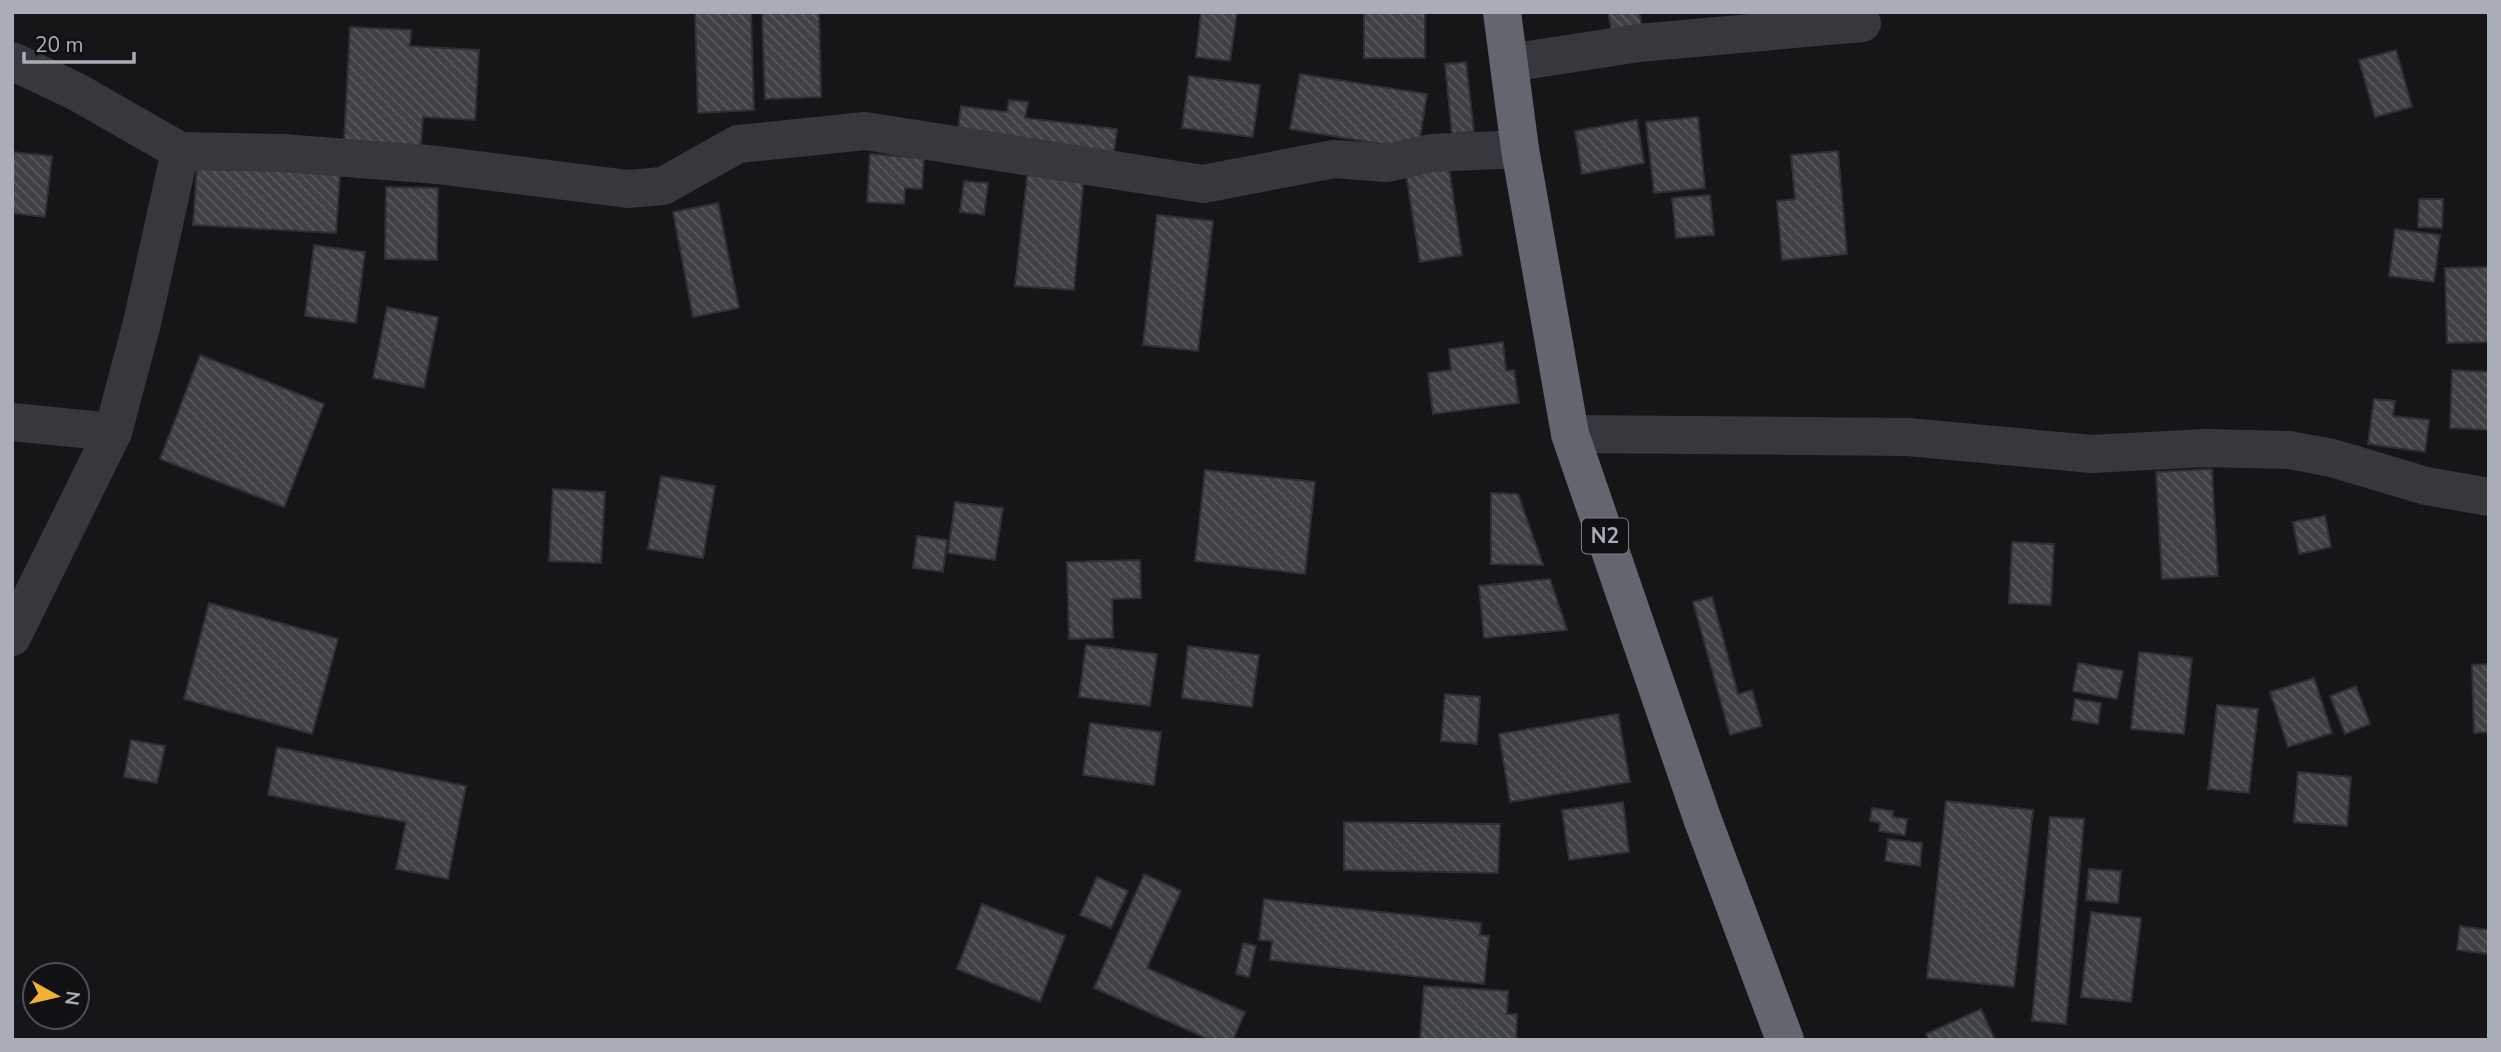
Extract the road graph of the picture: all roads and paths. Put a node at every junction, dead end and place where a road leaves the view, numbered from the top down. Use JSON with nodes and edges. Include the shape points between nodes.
{"nodes":[{"id":1,"x":1502,"y":12,"type":"edge"},
{"id":2,"x":1862,"y":23,"type":"dead end"},
{"id":3,"x":12,"y":61,"type":"edge"},
{"id":4,"x":1510,"y":63,"type":"junction"},
{"id":5,"x":1520,"y":149,"type":"junction"},
{"id":6,"x":180,"y":151,"type":"junction"},
{"id":7,"x":12,"y":422,"type":"edge"},
{"id":8,"x":113,"y":432,"type":"junction"},
{"id":9,"x":1570,"y":434,"type":"junction"},
{"id":10,"x":2489,"y":498,"type":"edge"},
{"id":11,"x":12,"y":637,"type":"edge"},
{"id":12,"x":1785,"y":1040,"type":"edge"}],
"edges":[{"from":1,"to":4,"type":"highway","number":"N2"},
{"from":2,"to":4,"type":"street","via":[[1639,43]]},
{"from":3,"to":6,"type":"street"},
{"from":4,"to":5,"type":"highway","number":"N2"},
{"from":5,"to":6,"type":"street","via":[[1431,153],[1387,163],[1334,159],[1203,184],[865,131],[738,144],[663,186],[628,189],[412,163]]},
{"from":5,"to":9,"type":"highway","number":"N2"},
{"from":6,"to":8,"type":"street"},
{"from":7,"to":8,"type":"street"},
{"from":8,"to":11,"type":"street"},
{"from":9,"to":10,"type":"street","via":[[1908,437],[2092,454],[2205,448],[2289,450]]},
{"from":9,"to":12,"type":"highway","number":"N2","via":[[1702,818]]}]}
